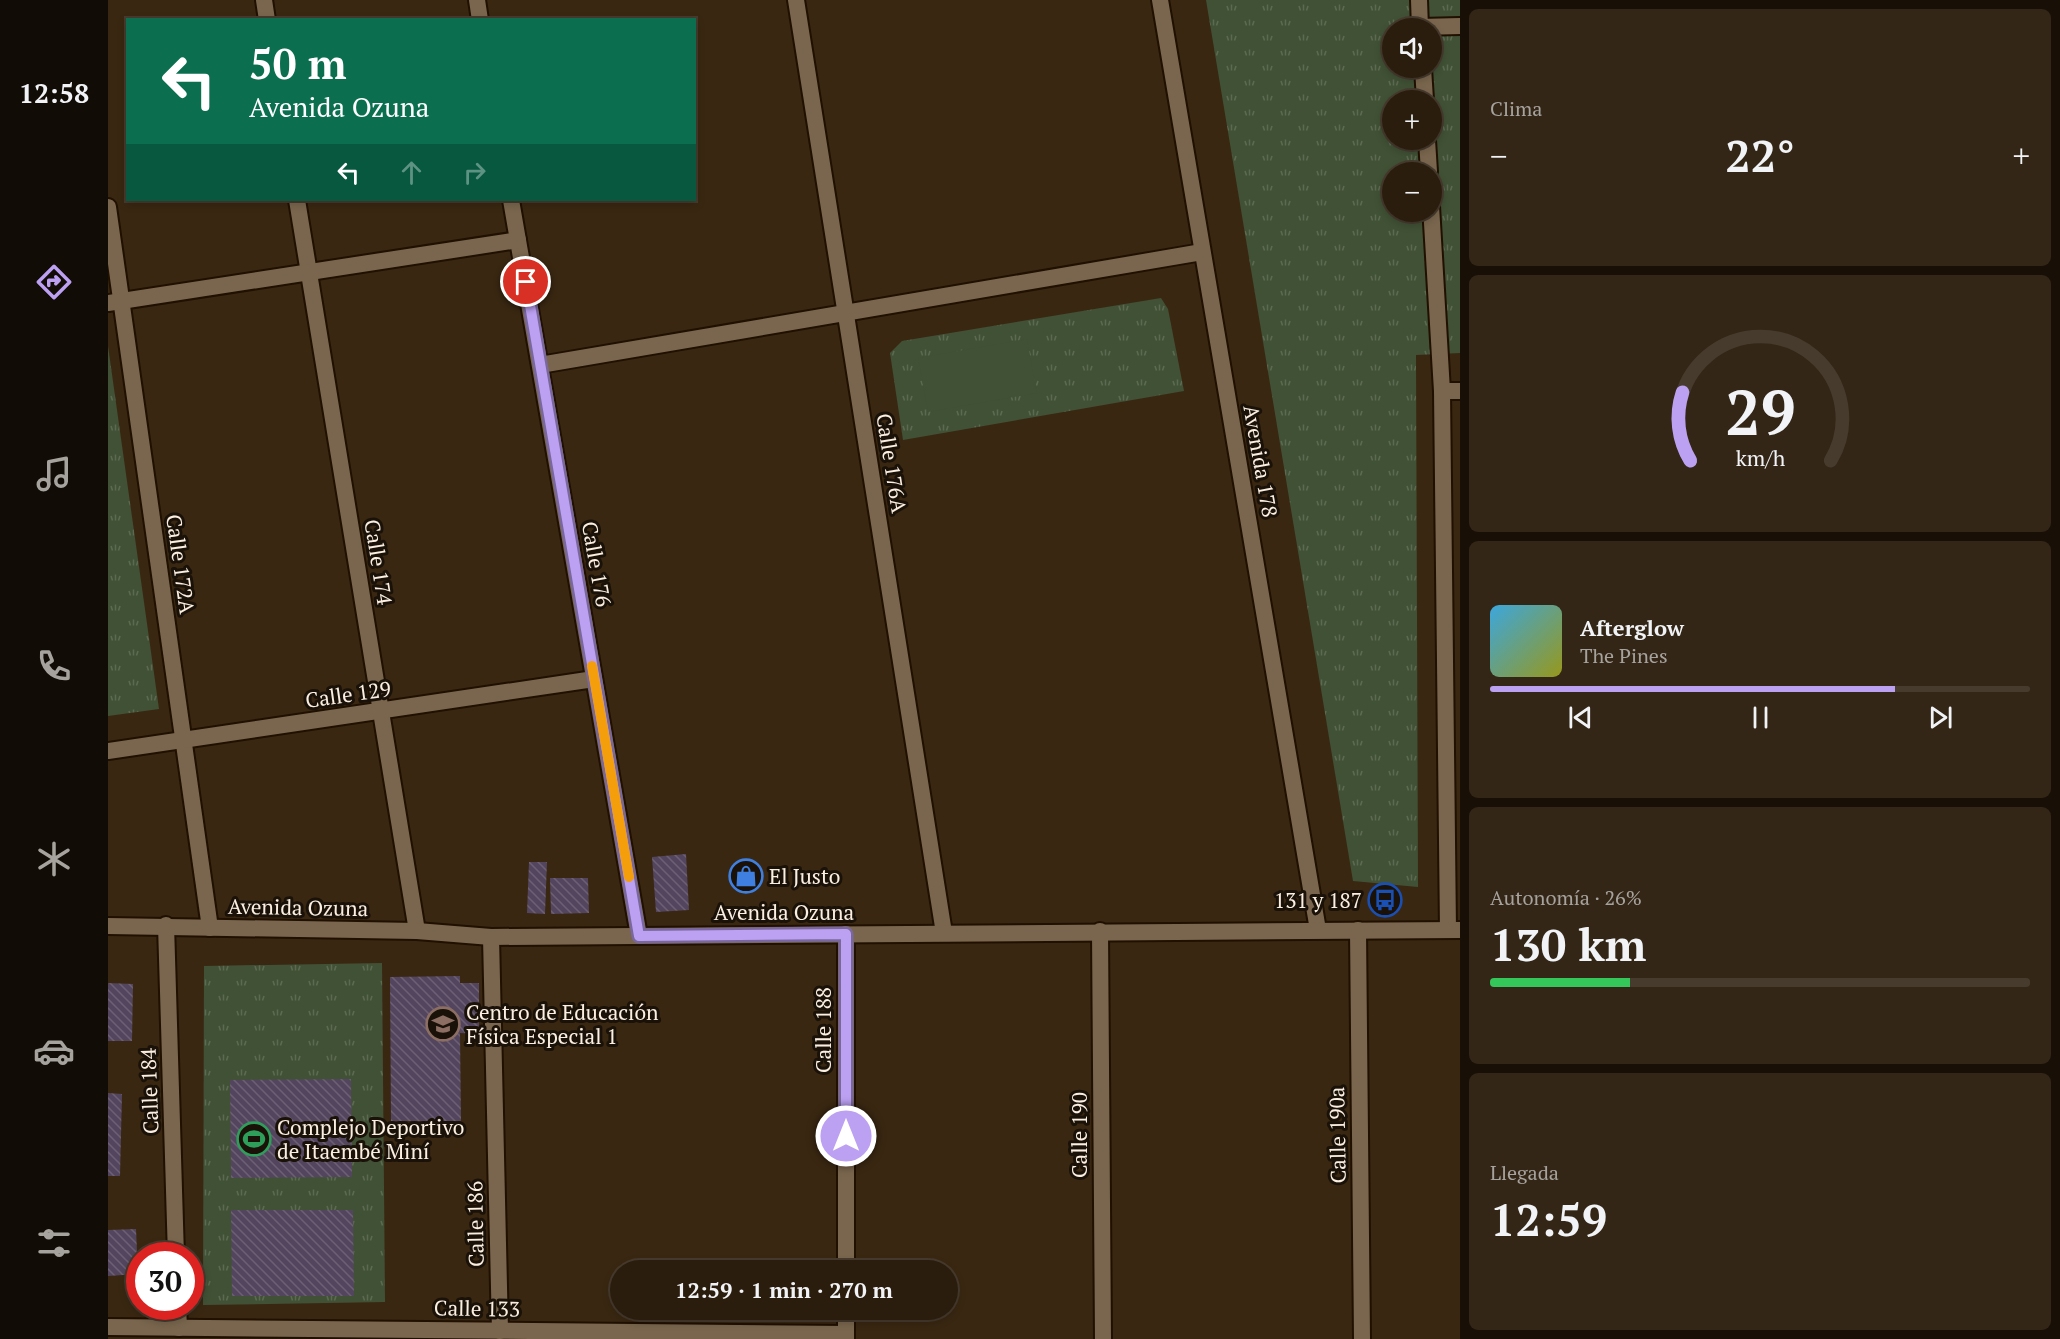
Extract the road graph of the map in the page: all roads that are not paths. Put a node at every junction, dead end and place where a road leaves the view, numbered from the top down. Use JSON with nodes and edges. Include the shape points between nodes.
{"nodes":[{"id":1,"x":264,"y":0,"type":"edge"},
{"id":2,"x":477,"y":0,"type":"edge"},
{"id":3,"x":796,"y":0,"type":"edge"},
{"id":4,"x":1160,"y":0,"type":"edge"},
{"id":5,"x":1419,"y":0,"type":"edge"},
{"id":6,"x":267,"y":18,"type":"edge"},
{"id":7,"x":480,"y":18,"type":"edge"},
{"id":8,"x":1420,"y":18,"type":"edge"},
{"id":9,"x":1460,"y":26,"type":"edge"},
{"id":10,"x":1442,"y":27,"type":"edge"},
{"id":11,"x":297,"y":201,"type":"edge"},
{"id":12,"x":511,"y":201,"type":"edge"},
{"id":13,"x":108,"y":207,"type":"edge"},
{"id":14,"x":1432,"y":222,"type":"edge"},
{"id":15,"x":518,"y":240,"type":"junction"},
{"id":16,"x":1202,"y":252,"type":"junction"},
{"id":17,"x":309,"y":272,"type":"junction"},
{"id":18,"x":115,"y":302,"type":"edge"},
{"id":19,"x":845,"y":312,"type":"junction"},
{"id":20,"x":540,"y":365,"type":"junction"},
{"id":21,"x":1442,"y":391,"type":"junction"},
{"id":22,"x":1460,"y":391,"type":"edge"},
{"id":23,"x":594,"y":679,"type":"junction"},
{"id":24,"x":380,"y":712,"type":"junction"},
{"id":25,"x":183,"y":740,"type":"junction"},
{"id":26,"x":108,"y":751,"type":"edge"},
{"id":27,"x":108,"y":926,"type":"edge"},
{"id":28,"x":166,"y":926,"type":"junction"},
{"id":29,"x":210,"y":928,"type":"junction"},
{"id":30,"x":1318,"y":930,"type":"junction"},
{"id":31,"x":1358,"y":930,"type":"junction"},
{"id":32,"x":1454,"y":930,"type":"edge"},
{"id":33,"x":417,"y":931,"type":"junction"},
{"id":34,"x":1100,"y":931,"type":"junction"},
{"id":35,"x":944,"y":933,"type":"junction"},
{"id":36,"x":846,"y":934,"type":"junction"},
{"id":37,"x":639,"y":936,"type":"junction"},
{"id":38,"x":491,"y":937,"type":"junction"},
{"id":39,"x":176,"y":1242,"type":"edge"},
{"id":40,"x":846,"y":1260,"type":"edge"},
{"id":41,"x":178,"y":1320,"type":"edge"},
{"id":42,"x":846,"y":1320,"type":"edge"},
{"id":43,"x":108,"y":1327,"type":"edge"},
{"id":44,"x":178,"y":1328,"type":"junction"},
{"id":45,"x":500,"y":1331,"type":"junction"},
{"id":46,"x":360,"y":1334,"type":"edge"},
{"id":47,"x":846,"y":1336,"type":"edge"},
{"id":48,"x":1103,"y":1339,"type":"edge"},
{"id":49,"x":1362,"y":1339,"type":"edge"}],
"edges":[{"from":1,"to":6,"type":"street"},
{"from":2,"to":7,"type":"street"},
{"from":3,"to":19,"type":"street","name":"Calle 176A"},
{"from":4,"to":16,"type":"street","name":"Avenida 178"},
{"from":5,"to":8,"type":"street"},
{"from":9,"to":10,"type":"street"},
{"from":11,"to":17,"type":"street","name":"Calle 174"},
{"from":12,"to":15,"type":"street","name":"Calle 176"},
{"from":13,"to":18,"type":"street","name":"Calle 172A"},
{"from":14,"to":21,"type":"street"},
{"from":15,"to":17,"type":"street"},
{"from":15,"to":20,"type":"street","name":"Calle 176"},
{"from":16,"to":19,"type":"street"},
{"from":16,"to":30,"type":"street","name":"Avenida 178"},
{"from":17,"to":18,"type":"street"},
{"from":17,"to":24,"type":"street","name":"Calle 174"},
{"from":18,"to":25,"type":"street","name":"Calle 172A"},
{"from":19,"to":20,"type":"street"},
{"from":19,"to":35,"type":"street","name":"Calle 176A"},
{"from":20,"to":23,"type":"street","name":"Calle 176"},
{"from":21,"to":22,"type":"street"},
{"from":21,"to":32,"type":"street"},
{"from":23,"to":24,"type":"street","name":"Calle 129"},
{"from":23,"to":37,"type":"street","name":"Calle 176"},
{"from":24,"to":25,"type":"street","name":"Calle 129"},
{"from":24,"to":33,"type":"street","name":"Calle 174"},
{"from":25,"to":26,"type":"street","name":"Calle 129"},
{"from":25,"to":29,"type":"street","name":"Calle 172A"},
{"from":27,"to":28,"type":"street","name":"Avenida Ozuna"},
{"from":28,"to":29,"type":"street","name":"Avenida Ozuna"},
{"from":28,"to":39,"type":"street","name":"Calle 184"},
{"from":29,"to":33,"type":"street","name":"Avenida Ozuna"},
{"from":30,"to":31,"type":"street","name":"Avenida Ozuna"},
{"from":30,"to":34,"type":"street","name":"Avenida Ozuna"},
{"from":31,"to":32,"type":"street","name":"Avenida Ozuna"},
{"from":31,"to":49,"type":"street","name":"Calle 190a"},
{"from":33,"to":38,"type":"street","name":"Avenida Ozuna"},
{"from":34,"to":35,"type":"street","name":"Avenida Ozuna"},
{"from":34,"to":48,"type":"street","name":"Calle 190"},
{"from":35,"to":36,"type":"street","name":"Avenida Ozuna"},
{"from":36,"to":37,"type":"street","name":"Avenida Ozuna"},
{"from":36,"to":40,"type":"street","name":"Calle 188"},
{"from":37,"to":38,"type":"street","name":"Avenida Ozuna"},
{"from":38,"to":45,"type":"street","name":"Calle 186"},
{"from":41,"to":44,"type":"street"},
{"from":42,"to":47,"type":"street"},
{"from":43,"to":44,"type":"street","name":"Calle 133"},
{"from":44,"to":46,"type":"street","name":"Calle 133"},
{"from":45,"to":46,"type":"street","name":"Calle 133"},
{"from":45,"to":47,"type":"street","name":"Calle 133"}]}
